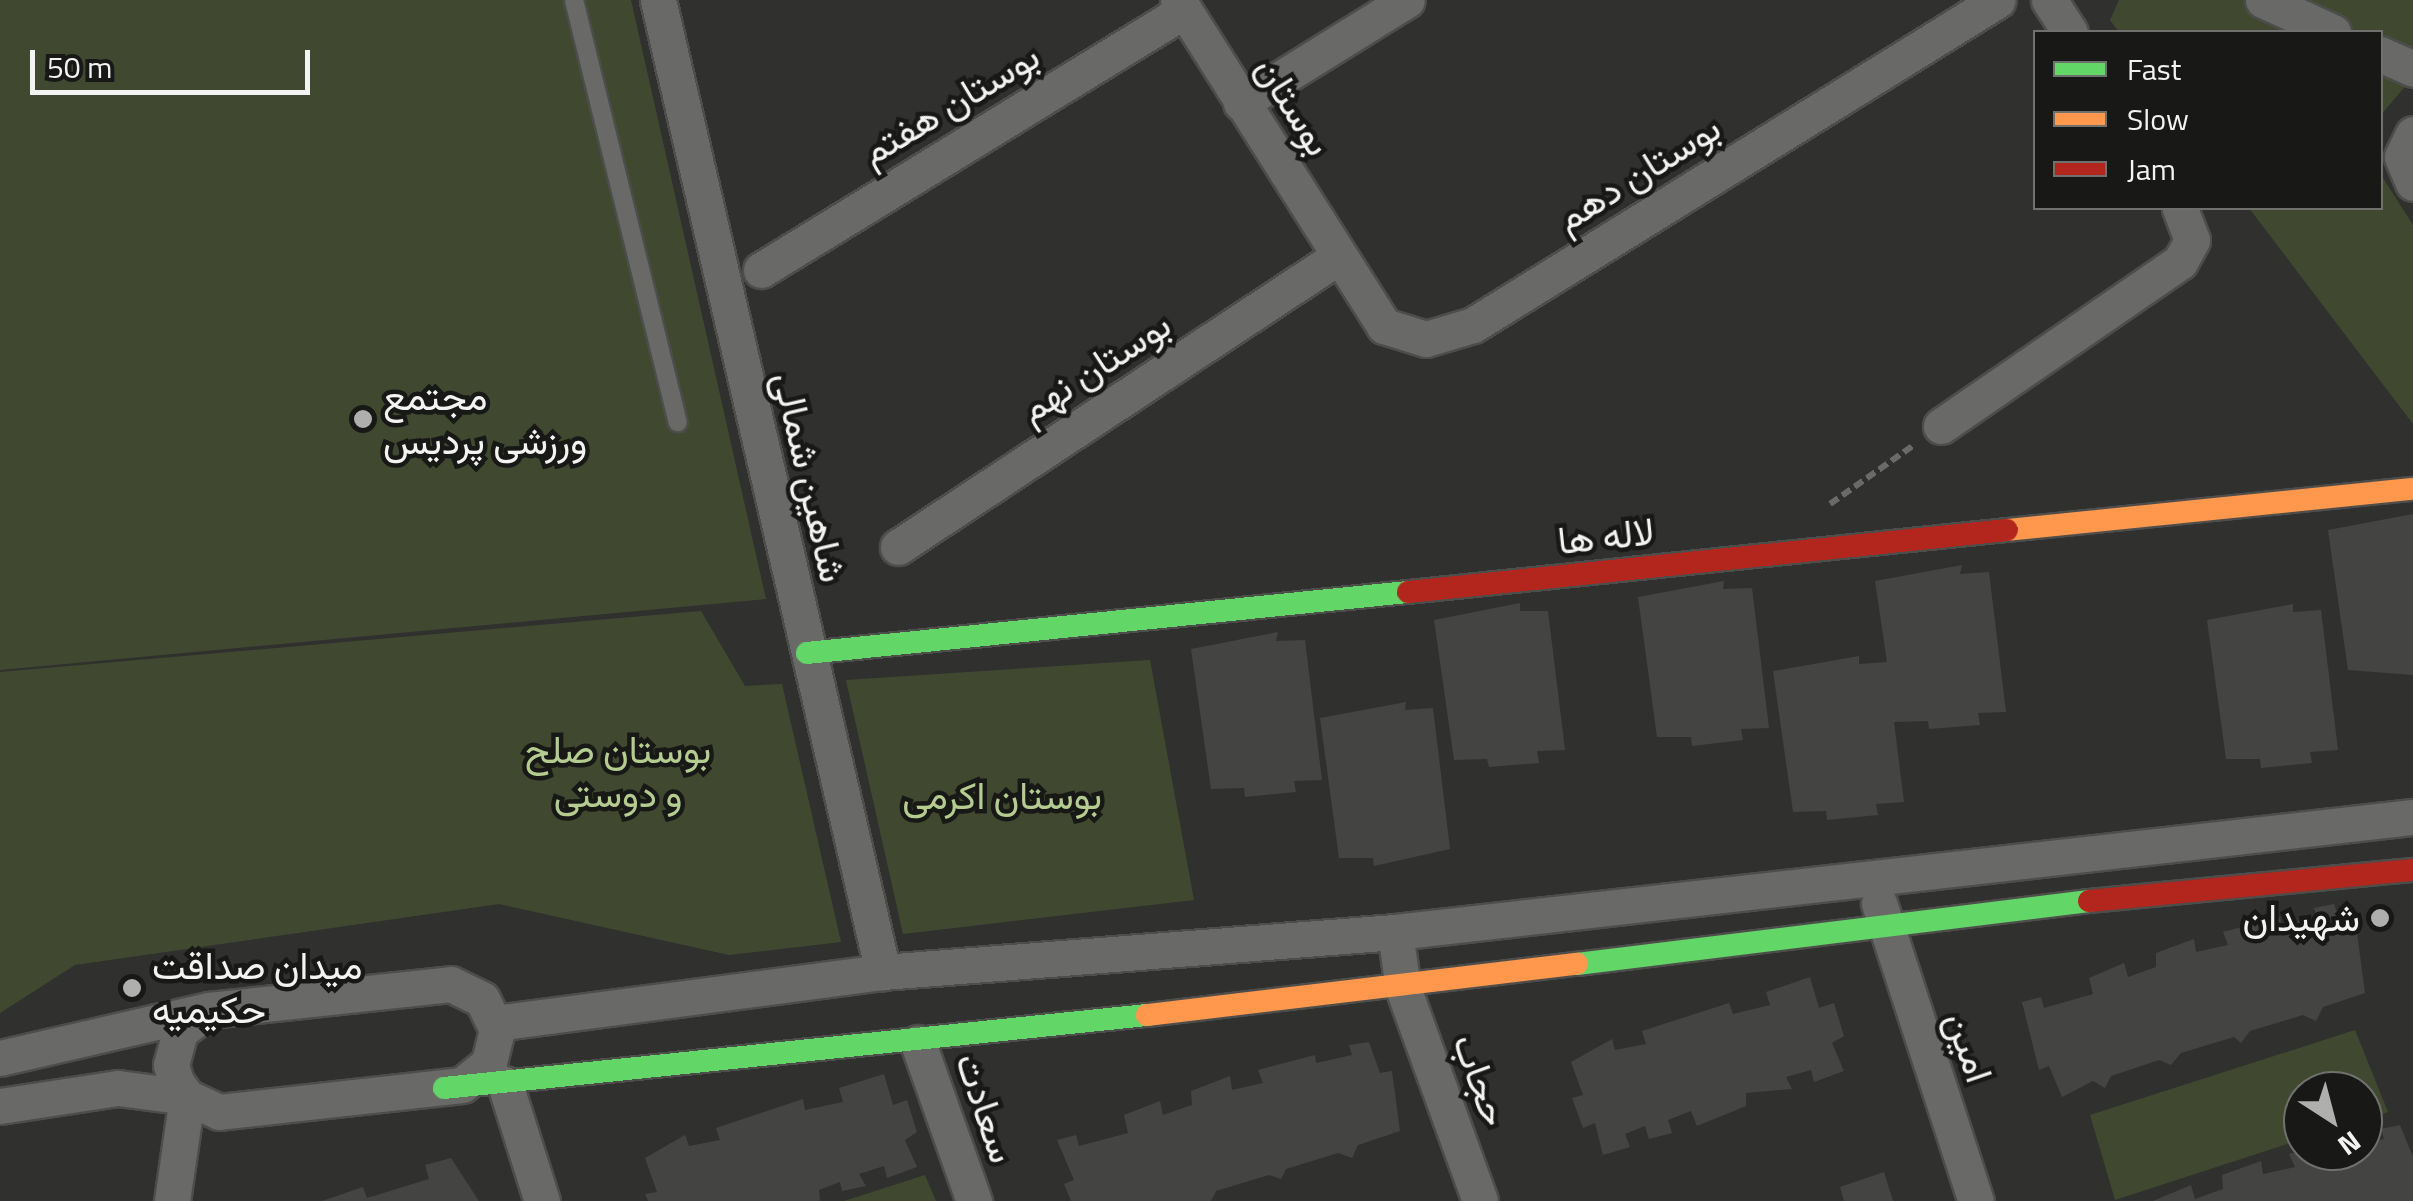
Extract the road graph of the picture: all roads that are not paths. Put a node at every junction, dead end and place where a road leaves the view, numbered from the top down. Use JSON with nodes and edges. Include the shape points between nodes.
{"nodes":[{"id":1,"x":574,"y":0,"type":"edge"},
{"id":2,"x":658,"y":0,"type":"edge"},
{"id":3,"x":1407,"y":0,"type":"edge"},
{"id":4,"x":1998,"y":0,"type":"edge"},
{"id":5,"x":2050,"y":0,"type":"edge"},
{"id":6,"x":2263,"y":0,"type":"edge"},
{"id":7,"x":1181,"y":5,"type":"edge"},
{"id":8,"x":2069,"y":30,"type":"edge"},
{"id":9,"x":2330,"y":30,"type":"edge"},
{"id":10,"x":2383,"y":55,"type":"edge"},
{"id":11,"x":2413,"y":69,"type":"edge"},
{"id":12,"x":1241,"y":103,"type":"junction"},
{"id":13,"x":2413,"y":134,"type":"edge"},
{"id":14,"x":2413,"y":183,"type":"edge"},
{"id":15,"x":2181,"y":210,"type":"edge"},
{"id":16,"x":1338,"y":257,"type":"junction"},
{"id":17,"x":761,"y":270,"type":"dead end"},
{"id":18,"x":678,"y":422,"type":"dead end"},
{"id":19,"x":1941,"y":426,"type":"road end"},
{"id":20,"x":2413,"y":489,"type":"edge"},
{"id":21,"x":898,"y":546,"type":"dead end"},
{"id":22,"x":807,"y":653,"type":"junction"},
{"id":23,"x":2413,"y":816,"type":"edge"},
{"id":24,"x":2413,"y":870,"type":"edge"},
{"id":25,"x":1876,"y":872,"type":"junction"},
{"id":26,"x":1881,"y":921,"type":"junction"},
{"id":27,"x":1395,"y":932,"type":"junction"},
{"id":28,"x":883,"y":972,"type":"junction"},
{"id":29,"x":1403,"y":988,"type":"junction"},
{"id":30,"x":208,"y":1010,"type":"junction"},
{"id":31,"x":495,"y":1023,"type":"junction"},
{"id":32,"x":918,"y":1043,"type":"junction"},
{"id":33,"x":0,"y":1058,"type":"edge"},
{"id":34,"x":506,"y":1084,"type":"junction"},
{"id":35,"x":444,"y":1088,"type":"junction"},
{"id":36,"x":187,"y":1098,"type":"junction"},
{"id":37,"x":0,"y":1106,"type":"edge"},
{"id":38,"x":172,"y":1201,"type":"edge"},
{"id":39,"x":542,"y":1201,"type":"edge"},
{"id":40,"x":974,"y":1201,"type":"edge"},
{"id":41,"x":1480,"y":1201,"type":"edge"},
{"id":42,"x":1976,"y":1201,"type":"edge"}],
"edges":[{"from":1,"to":18,"type":"lane"},
{"from":2,"to":22,"type":"street","name":"شاهین شمالی"},
{"from":3,"to":12,"type":"street"},
{"from":4,"to":16,"type":"street","name":"بوستان دهم","via":[[1450,335],[1404,337],[1384,326]]},
{"from":5,"to":8,"type":"street"},
{"from":6,"to":9,"type":"street"},
{"from":7,"to":12,"type":"street","name":"بوستان"},
{"from":7,"to":17,"type":"street","name":"بوستان هفتم"},
{"from":10,"to":11,"type":"street"},
{"from":12,"to":16,"type":"street","name":"بوستان"},
{"from":13,"to":14,"type":"street","via":[[2402,157]]},
{"from":15,"to":19,"type":"street","via":[[2192,240],[2180,262]]},
{"from":16,"to":21,"type":"street","name":"بوستان نهم"},
{"from":20,"to":22,"type":"street","name":"لاله ها"},
{"from":22,"to":28,"type":"street","name":"شاهین شمالی"},
{"from":23,"to":25,"type":"street"},
{"from":24,"to":26,"type":"street"},
{"from":25,"to":26,"type":"street","name":"امین"},
{"from":25,"to":27,"type":"street"},
{"from":26,"to":29,"type":"street"},
{"from":26,"to":42,"type":"street","name":"امین"},
{"from":27,"to":28,"type":"street"},
{"from":27,"to":29,"type":"street","name":"حجاب"},
{"from":28,"to":31,"type":"street"},
{"from":29,"to":32,"type":"street"},
{"from":29,"to":41,"type":"street","name":"حجاب"},
{"from":30,"to":31,"type":"street","via":[[451,984],[482,998]]},
{"from":30,"to":33,"type":"street"},
{"from":30,"to":36,"type":"street","via":[[180,1031],[172,1048],[176,1082]]},
{"from":31,"to":35,"type":"street","via":[[489,1063]]},
{"from":32,"to":34,"type":"street"},
{"from":32,"to":40,"type":"street","name":"سعادت"},
{"from":34,"to":35,"type":"street"},
{"from":34,"to":39,"type":"street"},
{"from":35,"to":36,"type":"street","via":[[219,1112]]},
{"from":36,"to":37,"type":"street","via":[[118,1088]]},
{"from":36,"to":38,"type":"street"}]}
